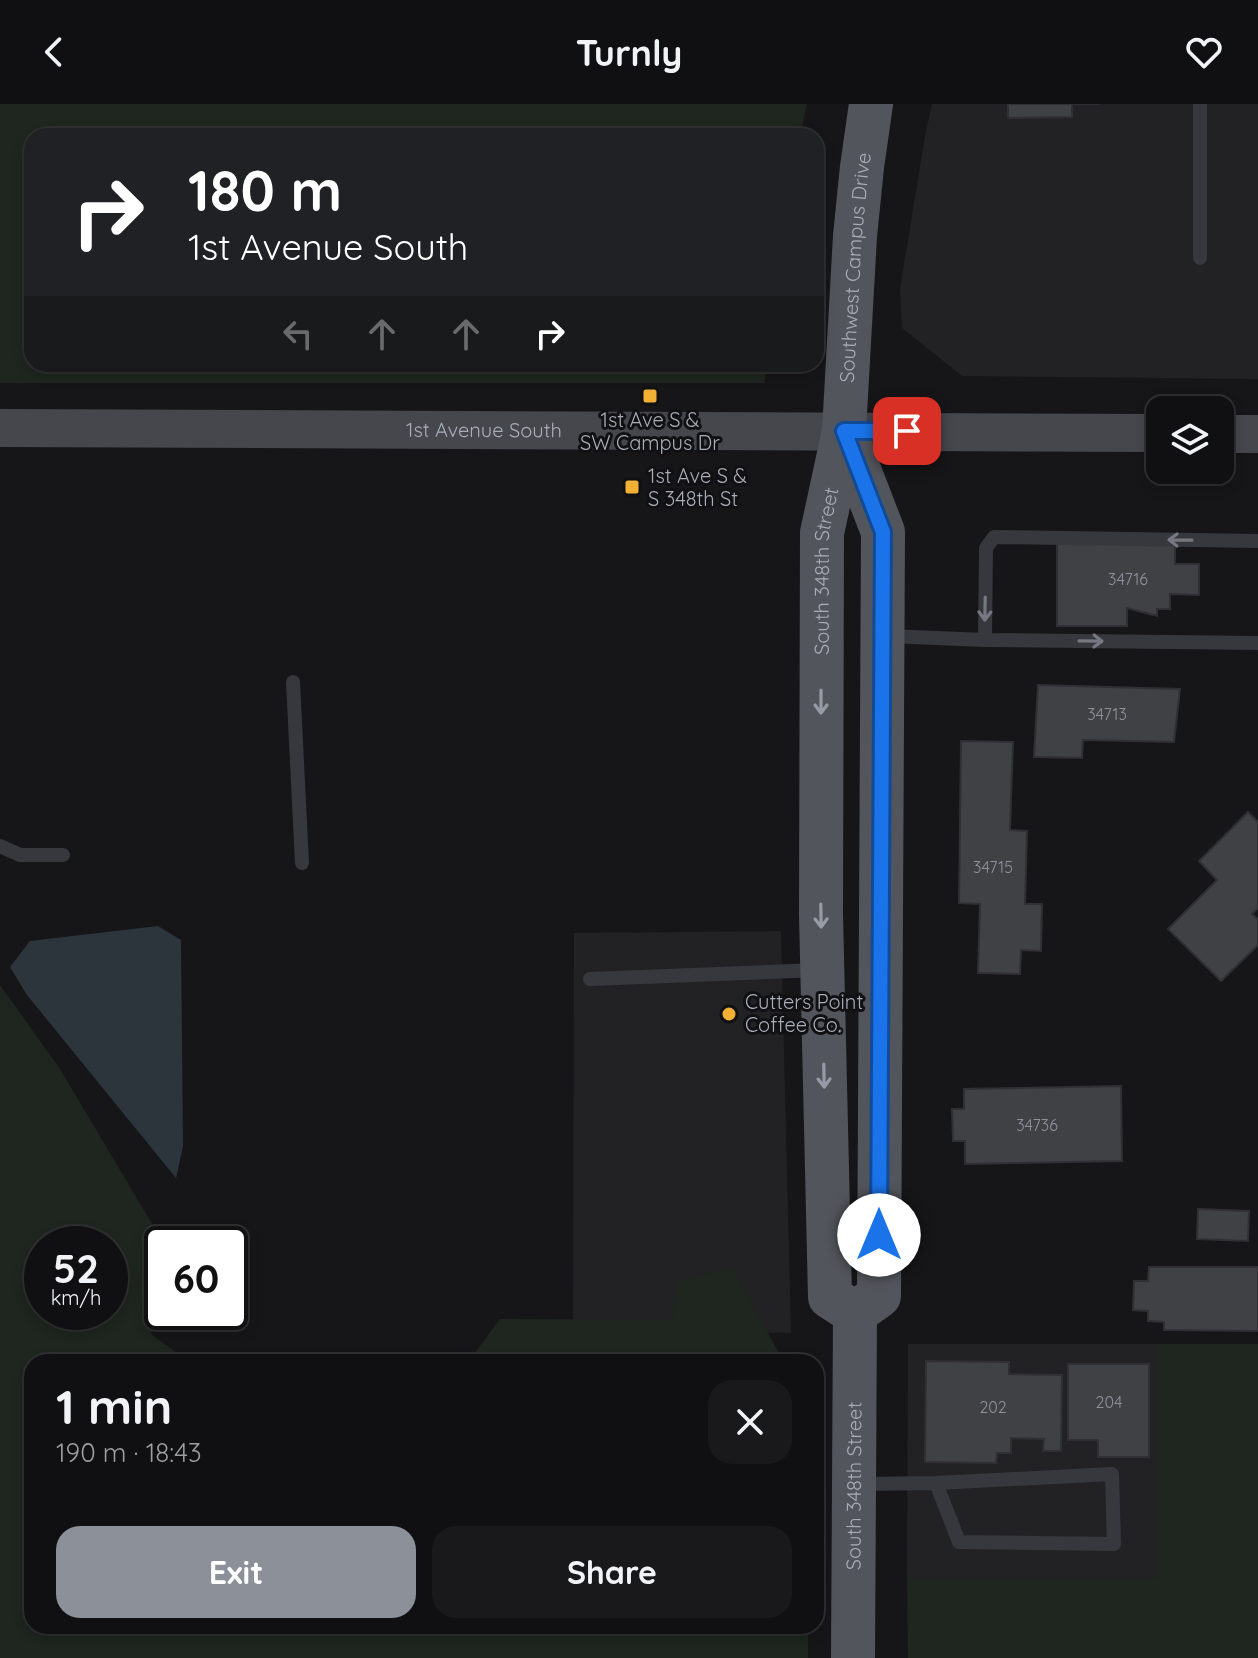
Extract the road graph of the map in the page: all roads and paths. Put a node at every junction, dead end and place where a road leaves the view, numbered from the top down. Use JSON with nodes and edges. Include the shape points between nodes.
{"nodes":[{"id":1,"x":871,"y":104,"type":"edge"},
{"id":2,"x":1200,"y":104,"type":"edge"},
{"id":3,"x":1200,"y":258,"type":"dead end"},
{"id":4,"x":0,"y":428,"type":"edge"},
{"id":5,"x":844,"y":431,"type":"junction"},
{"id":6,"x":1146,"y":433,"type":"edge"},
{"id":7,"x":1234,"y":434,"type":"edge"},
{"id":8,"x":1258,"y":434,"type":"edge"},
{"id":9,"x":1258,"y":541,"type":"edge"},
{"id":10,"x":882,"y":636,"type":"junction"},
{"id":11,"x":985,"y":640,"type":"junction"},
{"id":12,"x":1258,"y":643,"type":"edge"},
{"id":13,"x":293,"y":682,"type":"dead end"},
{"id":14,"x":0,"y":846,"type":"edge"},
{"id":15,"x":63,"y":855,"type":"dead end"},
{"id":16,"x":302,"y":863,"type":"dead end"},
{"id":17,"x":822,"y":970,"type":"junction"},
{"id":18,"x":590,"y":979,"type":"dead end"},
{"id":19,"x":855,"y":1313,"type":"junction"},
{"id":20,"x":936,"y":1483,"type":"junction"},
{"id":21,"x":854,"y":1484,"type":"junction"},
{"id":22,"x":853,"y":1658,"type":"edge"}],
"edges":[{"from":1,"to":5,"type":"main road","name":"Southwest Campus Drive","via":[[855,236]]},
{"from":2,"to":3,"type":"lane"},
{"from":4,"to":5,"type":"main road","name":"1st Avenue South"},
{"from":5,"to":6,"type":"main road","name":"1st Avenue South"},
{"from":5,"to":10,"type":"main road","name":"South 348th Street","via":[[883,532]]},
{"from":5,"to":17,"type":"main road","name":"South 348th Street","one_way":true,"via":[[822,533]]},
{"from":7,"to":8,"type":"main road"},
{"from":9,"to":11,"type":"lane","one_way":true,"via":[[994,537],[986,548]]},
{"from":10,"to":11,"type":"lane"},
{"from":10,"to":19,"type":"main road","name":"South 348th Street","via":[[879,1296]]},
{"from":11,"to":12,"type":"lane","one_way":true},
{"from":13,"to":16,"type":"lane"},
{"from":14,"to":15,"type":"lane","via":[[20,855]]},
{"from":17,"to":18,"type":"lane"},
{"from":17,"to":19,"type":"main road","name":"South 348th Street","one_way":true,"via":[[830,1297]]},
{"from":19,"to":21,"type":"main road","name":"South 348th Street"},
{"from":20,"to":20,"type":"lane","via":[[1112,1474],[1114,1544],[959,1542]]},
{"from":20,"to":21,"type":"lane"},
{"from":21,"to":22,"type":"main road","name":"South 348th Street"}]}
